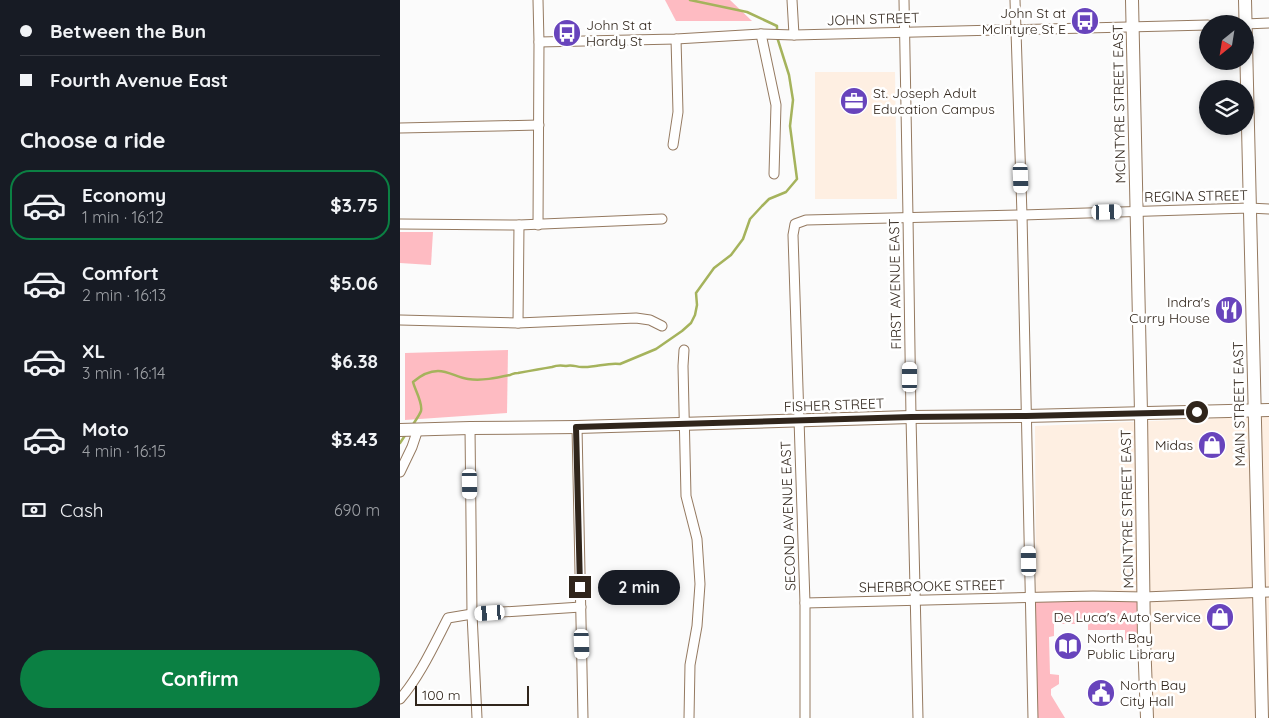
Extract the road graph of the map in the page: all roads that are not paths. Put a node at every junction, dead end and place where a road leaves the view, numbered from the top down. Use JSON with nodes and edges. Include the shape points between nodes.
{"nodes":[{"id":1,"x":538,"y":0,"type":"edge"},
{"id":2,"x":792,"y":0,"type":"edge"},
{"id":3,"x":904,"y":0,"type":"edge"},
{"id":4,"x":1015,"y":0,"type":"edge"},
{"id":5,"x":1132,"y":0,"type":"edge"},
{"id":6,"x":1244,"y":0,"type":"edge"},
{"id":7,"x":1245,"y":15,"type":"edge"},
{"id":8,"x":1269,"y":23,"type":"edge"},
{"id":9,"x":1254,"y":24,"type":"edge"},
{"id":10,"x":1199,"y":25,"type":"edge"},
{"id":11,"x":1132,"y":27,"type":"junction"},
{"id":12,"x":1016,"y":30,"type":"junction"},
{"id":13,"x":905,"y":32,"type":"junction"},
{"id":14,"x":761,"y":34,"type":"junction"},
{"id":15,"x":792,"y":35,"type":"junction"},
{"id":16,"x":676,"y":39,"type":"junction"},
{"id":17,"x":539,"y":42,"type":"junction"},
{"id":18,"x":1246,"y":70,"type":"edge"},
{"id":19,"x":539,"y":125,"type":"junction"},
{"id":20,"x":400,"y":128,"type":"edge"},
{"id":21,"x":674,"y":145,"type":"dead end"},
{"id":22,"x":774,"y":174,"type":"dead end"},
{"id":23,"x":1249,"y":208,"type":"junction"},
{"id":24,"x":1269,"y":209,"type":"edge"},
{"id":25,"x":1136,"y":211,"type":"junction"},
{"id":26,"x":1022,"y":215,"type":"junction"},
{"id":27,"x":908,"y":217,"type":"junction"},
{"id":28,"x":662,"y":219,"type":"dead end"},
{"id":29,"x":400,"y":224,"type":"edge"},
{"id":30,"x":796,"y":224,"type":"joint"},
{"id":31,"x":519,"y":225,"type":"junction"},
{"id":32,"x":538,"y":225,"type":"junction"},
{"id":33,"x":400,"y":320,"type":"edge"},
{"id":34,"x":518,"y":323,"type":"junction"},
{"id":35,"x":662,"y":326,"type":"dead end"},
{"id":36,"x":684,"y":350,"type":"dead end"},
{"id":37,"x":1254,"y":410,"type":"junction"},
{"id":38,"x":1269,"y":410,"type":"edge"},
{"id":39,"x":1141,"y":413,"type":"junction"},
{"id":40,"x":1026,"y":416,"type":"junction"},
{"id":41,"x":911,"y":417,"type":"junction"},
{"id":42,"x":799,"y":421,"type":"junction"},
{"id":43,"x":685,"y":424,"type":"junction"},
{"id":44,"x":576,"y":427,"type":"junction"},
{"id":45,"x":470,"y":428,"type":"junction"},
{"id":46,"x":410,"y":429,"type":"edge"},
{"id":47,"x":400,"y":472,"type":"edge"},
{"id":48,"x":1264,"y":592,"type":"edge"},
{"id":49,"x":1144,"y":597,"type":"junction"},
{"id":50,"x":1029,"y":598,"type":"junction"},
{"id":51,"x":916,"y":600,"type":"junction"},
{"id":52,"x":805,"y":603,"type":"junction"},
{"id":53,"x":580,"y":607,"type":"junction"},
{"id":54,"x":472,"y":614,"type":"junction"},
{"id":55,"x":400,"y":699,"type":"edge"},
{"id":56,"x":476,"y":718,"type":"edge"},
{"id":57,"x":584,"y":718,"type":"edge"},
{"id":58,"x":689,"y":718,"type":"edge"},
{"id":59,"x":805,"y":718,"type":"edge"},
{"id":60,"x":918,"y":718,"type":"edge"},
{"id":61,"x":1033,"y":718,"type":"edge"},
{"id":62,"x":1147,"y":718,"type":"edge"},
{"id":63,"x":1262,"y":718,"type":"edge"}],
"edges":[{"from":1,"to":17,"type":"street"},
{"from":2,"to":15,"type":"street"},
{"from":3,"to":13,"type":"street","name":"FIRST AVENUE EAST"},
{"from":4,"to":12,"type":"street"},
{"from":5,"to":11,"type":"main road","name":"MCINTYRE STREET EAST"},
{"from":6,"to":7,"type":"main road","name":"MAIN STREET EAST"},
{"from":8,"to":9,"type":"street"},
{"from":10,"to":11,"type":"street","name":"JOHN STREET"},
{"from":11,"to":12,"type":"street","name":"JOHN STREET"},
{"from":11,"to":25,"type":"main road","name":"MCINTYRE STREET EAST"},
{"from":12,"to":13,"type":"street","name":"JOHN STREET"},
{"from":12,"to":26,"type":"street"},
{"from":13,"to":15,"type":"street","name":"JOHN STREET"},
{"from":13,"to":27,"type":"street","name":"FIRST AVENUE EAST"},
{"from":14,"to":15,"type":"street","name":"JOHN STREET"},
{"from":14,"to":16,"type":"street","name":"JOHN STREET"},
{"from":14,"to":22,"type":"street","via":[[776,105]]},
{"from":16,"to":17,"type":"street","name":"JOHN STREET"},
{"from":16,"to":21,"type":"street","via":[[678,112]]},
{"from":17,"to":19,"type":"street"},
{"from":18,"to":23,"type":"main road","name":"MAIN STREET EAST"},
{"from":19,"to":20,"type":"street"},
{"from":19,"to":32,"type":"street"},
{"from":23,"to":24,"type":"street","name":"REGINA STREET"},
{"from":23,"to":25,"type":"street","name":"REGINA STREET"},
{"from":23,"to":37,"type":"main road","name":"MAIN STREET EAST"},
{"from":25,"to":26,"type":"street","name":"REGINA STREET"},
{"from":25,"to":39,"type":"main road","name":"MCINTYRE STREET EAST"},
{"from":26,"to":27,"type":"street","name":"REGINA STREET"},
{"from":26,"to":40,"type":"street"},
{"from":27,"to":30,"type":"street","name":"REGINA STREET","via":[[806,220]]},
{"from":27,"to":41,"type":"street","name":"FIRST AVENUE EAST"},
{"from":28,"to":32,"type":"street"},
{"from":29,"to":31,"type":"street"},
{"from":30,"to":42,"type":"street","name":"SECOND AVENUE EAST","via":[[793,235]]},
{"from":31,"to":32,"type":"street"},
{"from":31,"to":34,"type":"street"},
{"from":33,"to":34,"type":"street"},
{"from":34,"to":35,"type":"street","via":[[636,318]]},
{"from":36,"to":43,"type":"street"},
{"from":37,"to":38,"type":"main road","name":"FISHER STREET"},
{"from":37,"to":39,"type":"main road","name":"FISHER STREET"},
{"from":37,"to":48,"type":"main road","name":"MAIN STREET EAST"},
{"from":39,"to":40,"type":"main road","name":"FISHER STREET"},
{"from":39,"to":49,"type":"main road","name":"MCINTYRE STREET EAST"},
{"from":40,"to":41,"type":"main road","name":"FISHER STREET"},
{"from":40,"to":50,"type":"street"},
{"from":41,"to":42,"type":"main road","name":"FISHER STREET"},
{"from":41,"to":51,"type":"street","name":"FIRST AVENUE EAST"},
{"from":42,"to":43,"type":"main road","name":"FISHER STREET"},
{"from":42,"to":52,"type":"street","name":"SECOND AVENUE EAST"},
{"from":43,"to":44,"type":"main road","name":"FISHER STREET"},
{"from":43,"to":58,"type":"street","via":[[686,496],[697,540],[700,584],[690,665]]},
{"from":44,"to":45,"type":"main road","name":"FISHER STREET"},
{"from":44,"to":53,"type":"street"},
{"from":45,"to":46,"type":"main road","name":"FISHER STREET"},
{"from":45,"to":54,"type":"street"},
{"from":46,"to":47,"type":"street","via":[[412,447]]},
{"from":48,"to":49,"type":"street","name":"SHERBROOKE STREET"},
{"from":48,"to":63,"type":"main road","name":"MAIN STREET EAST"},
{"from":49,"to":50,"type":"street","name":"SHERBROOKE STREET"},
{"from":49,"to":62,"type":"main road","name":"MCINTYRE STREET EAST"},
{"from":50,"to":51,"type":"street","name":"SHERBROOKE STREET"},
{"from":50,"to":61,"type":"street"},
{"from":51,"to":52,"type":"street","name":"SHERBROOKE STREET"},
{"from":51,"to":60,"type":"street","name":"FIRST AVENUE EAST"},
{"from":52,"to":59,"type":"street","name":"SECOND AVENUE EAST"},
{"from":53,"to":54,"type":"street"},
{"from":53,"to":57,"type":"street"},
{"from":54,"to":55,"type":"street","via":[[448,618]]},
{"from":54,"to":56,"type":"street"}]}
